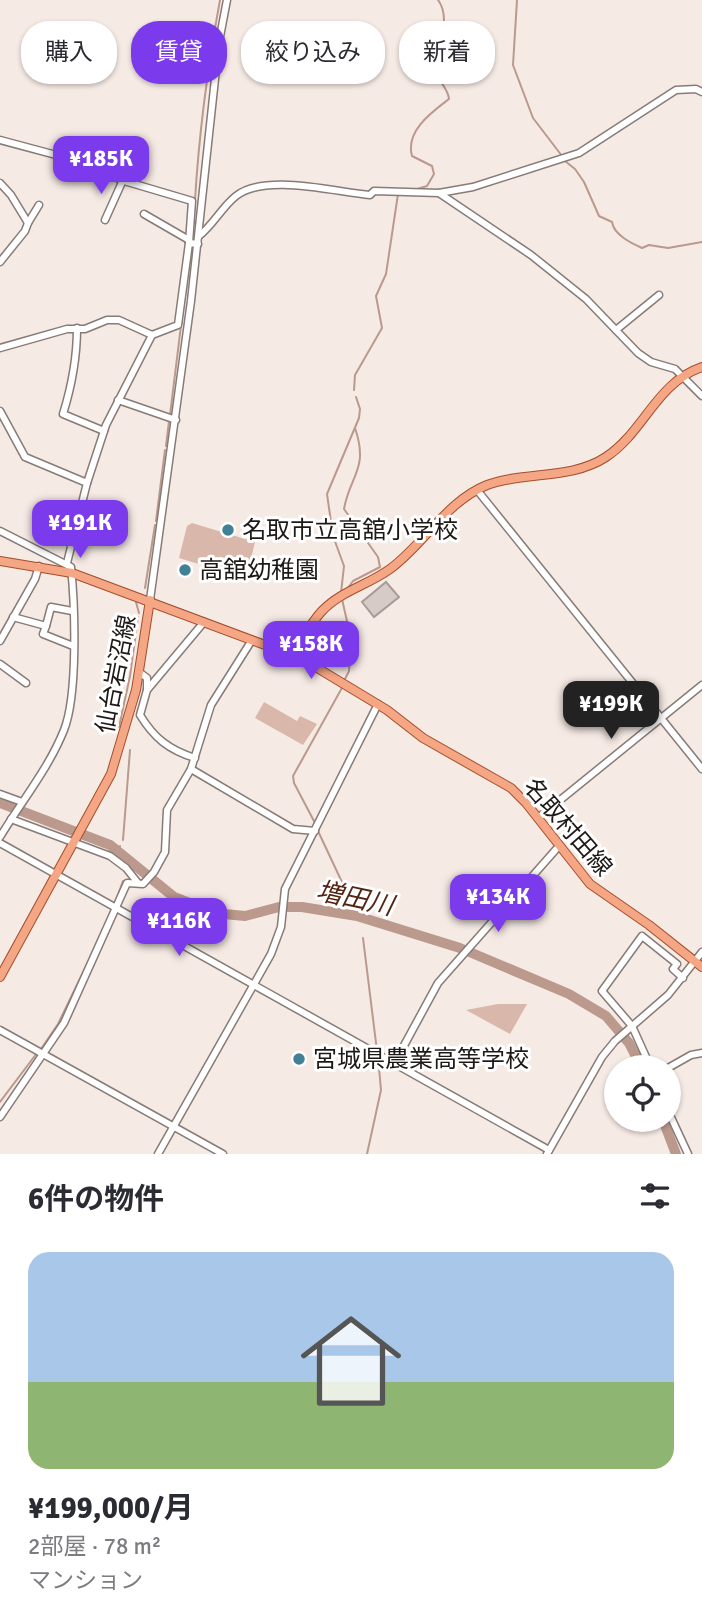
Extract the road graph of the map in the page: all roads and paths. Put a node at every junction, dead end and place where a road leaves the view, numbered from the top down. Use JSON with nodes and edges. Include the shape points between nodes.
{"nodes":[{"id":1,"x":227,"y":0,"type":"edge"},
{"id":2,"x":702,"y":92,"type":"edge"},
{"id":3,"x":0,"y":140,"type":"edge"},
{"id":4,"x":122,"y":182,"type":"junction"},
{"id":5,"x":0,"y":183,"type":"edge"},
{"id":6,"x":439,"y":193,"type":"junction"},
{"id":7,"x":39,"y":205,"type":"dead end"},
{"id":8,"x":144,"y":214,"type":"dead end"},
{"id":9,"x":105,"y":219,"type":"dead end"},
{"id":10,"x":27,"y":223,"type":"junction"},
{"id":11,"x":193,"y":242,"type":"junction"},
{"id":12,"x":0,"y":262,"type":"edge"},
{"id":13,"x":659,"y":295,"type":"dead end"},
{"id":14,"x":77,"y":328,"type":"junction"},
{"id":15,"x":616,"y":330,"type":"junction"},
{"id":16,"x":152,"y":335,"type":"junction"},
{"id":17,"x":0,"y":348,"type":"edge"},
{"id":18,"x":702,"y":367,"type":"edge"},
{"id":19,"x":682,"y":376,"type":"junction"},
{"id":20,"x":702,"y":396,"type":"edge"},
{"id":21,"x":118,"y":400,"type":"junction"},
{"id":22,"x":0,"y":411,"type":"edge"},
{"id":23,"x":176,"y":420,"type":"junction"},
{"id":24,"x":104,"y":430,"type":"junction"},
{"id":25,"x":87,"y":483,"type":"junction"},
{"id":26,"x":477,"y":490,"type":"junction"},
{"id":27,"x":0,"y":531,"type":"edge"},
{"id":28,"x":0,"y":561,"type":"edge"},
{"id":29,"x":67,"y":563,"type":"junction"},
{"id":30,"x":39,"y":566,"type":"junction"},
{"id":31,"x":72,"y":573,"type":"junction"},
{"id":32,"x":150,"y":600,"type":"junction"},
{"id":33,"x":72,"y":611,"type":"junction"},
{"id":34,"x":13,"y":617,"type":"junction"},
{"id":35,"x":204,"y":622,"type":"junction"},
{"id":36,"x":46,"y":626,"type":"junction"},
{"id":37,"x":252,"y":640,"type":"junction"},
{"id":38,"x":0,"y":641,"type":"edge"},
{"id":39,"x":73,"y":646,"type":"junction"},
{"id":40,"x":292,"y":656,"type":"junction"},
{"id":41,"x":0,"y":664,"type":"edge"},
{"id":42,"x":139,"y":672,"type":"junction"},
{"id":43,"x":26,"y":683,"type":"dead end"},
{"id":44,"x":702,"y":685,"type":"edge"},
{"id":45,"x":147,"y":691,"type":"junction"},
{"id":46,"x":378,"y":704,"type":"junction"},
{"id":47,"x":661,"y":718,"type":"junction"},
{"id":48,"x":195,"y":758,"type":"junction"},
{"id":49,"x":191,"y":769,"type":"junction"},
{"id":50,"x":702,"y":769,"type":"edge"},
{"id":51,"x":0,"y":794,"type":"edge"},
{"id":52,"x":21,"y":802,"type":"junction"},
{"id":53,"x":12,"y":818,"type":"junction"},
{"id":54,"x":538,"y":818,"type":"junction"},
{"id":55,"x":316,"y":829,"type":"junction"},
{"id":56,"x":0,"y":837,"type":"edge"},
{"id":57,"x":0,"y":843,"type":"edge"},
{"id":58,"x":75,"y":843,"type":"junction"},
{"id":59,"x":555,"y":848,"type":"junction"},
{"id":60,"x":57,"y":874,"type":"junction"},
{"id":61,"x":140,"y":883,"type":"junction"},
{"id":62,"x":114,"y":906,"type":"junction"},
{"id":63,"x":702,"y":952,"type":"edge"},
{"id":64,"x":698,"y":964,"type":"edge"},
{"id":65,"x":0,"y":977,"type":"edge"},
{"id":66,"x":683,"y":978,"type":"junction"},
{"id":67,"x":254,"y":984,"type":"junction"},
{"id":68,"x":630,"y":1028,"type":"junction"},
{"id":69,"x":0,"y":1030,"type":"edge"},
{"id":70,"x":40,"y":1052,"type":"junction"},
{"id":71,"x":702,"y":1053,"type":"edge"},
{"id":72,"x":644,"y":1055,"type":"edge"},
{"id":73,"x":681,"y":1061,"type":"edge"},
{"id":74,"x":394,"y":1064,"type":"junction"},
{"id":75,"x":0,"y":1117,"type":"edge"},
{"id":76,"x":174,"y":1126,"type":"junction"},
{"id":77,"x":678,"y":1132,"type":"edge"},
{"id":78,"x":548,"y":1152,"type":"edge"},
{"id":79,"x":158,"y":1154,"type":"edge"},
{"id":80,"x":223,"y":1154,"type":"edge"},
{"id":81,"x":688,"y":1154,"type":"edge"}],
"edges":[{"from":1,"to":11,"type":"street"},
{"from":2,"to":6,"type":"street","via":[[676,90],[564,159]]},
{"from":3,"to":4,"type":"street","via":[[86,163]]},
{"from":4,"to":9,"type":"street"},
{"from":4,"to":11,"type":"street","via":[[188,200]]},
{"from":5,"to":10,"type":"street"},
{"from":6,"to":11,"type":"street","via":[[262,186],[235,197]]},
{"from":6,"to":15,"type":"street","via":[[531,256],[586,299]]},
{"from":7,"to":10,"type":"street"},
{"from":8,"to":11,"type":"street"},
{"from":10,"to":12,"type":"street"},
{"from":11,"to":16,"type":"street","via":[[178,326]]},
{"from":11,"to":23,"type":"street"},
{"from":13,"to":15,"type":"street"},
{"from":14,"to":16,"type":"street","via":[[119,320]]},
{"from":14,"to":17,"type":"street"},
{"from":14,"to":24,"type":"street","via":[[73,381],[63,414]]},
{"from":15,"to":19,"type":"street","via":[[645,359],[669,366]]},
{"from":16,"to":21,"type":"street"},
{"from":18,"to":19,"type":"main road"},
{"from":19,"to":20,"type":"street"},
{"from":19,"to":26,"type":"main road","via":[[660,395],[623,444],[598,462]]},
{"from":21,"to":23,"type":"street"},
{"from":21,"to":24,"type":"street"},
{"from":22,"to":25,"type":"street","via":[[24,457]]},
{"from":23,"to":32,"type":"street"},
{"from":24,"to":25,"type":"street"},
{"from":25,"to":29,"type":"street"},
{"from":26,"to":40,"type":"main road","via":[[388,570],[338,597],[315,620]]},
{"from":26,"to":47,"type":"street"},
{"from":27,"to":29,"type":"street"},
{"from":28,"to":30,"type":"main road"},
{"from":29,"to":31,"type":"street"},
{"from":30,"to":31,"type":"main road"},
{"from":30,"to":34,"type":"street"},
{"from":31,"to":32,"type":"main road"},
{"from":31,"to":33,"type":"street"},
{"from":32,"to":35,"type":"main road","name":"仙台岩沼線"},
{"from":32,"to":42,"type":"main road","name":"仙台岩沼線"},
{"from":33,"to":36,"type":"street","via":[[47,606]]},
{"from":33,"to":39,"type":"street"},
{"from":34,"to":36,"type":"street"},
{"from":34,"to":38,"type":"street"},
{"from":35,"to":37,"type":"main road","name":"仙台岩沼線"},
{"from":35,"to":45,"type":"street"},
{"from":36,"to":39,"type":"street","via":[[43,634]]},
{"from":37,"to":40,"type":"main road","name":"仙台岩沼線"},
{"from":37,"to":48,"type":"street","via":[[211,705]]},
{"from":39,"to":52,"type":"street","via":[[68,719],[52,755]]},
{"from":40,"to":46,"type":"main road","name":"名取村田線"},
{"from":41,"to":43,"type":"street"},
{"from":42,"to":45,"type":"street","via":[[148,678]]},
{"from":42,"to":58,"type":"main road","name":"仙台岩沼線","via":[[111,774]]},
{"from":44,"to":47,"type":"street"},
{"from":45,"to":48,"type":"street","via":[[140,715],[149,729],[161,743]]},
{"from":46,"to":54,"type":"main road","name":"名取村田線","via":[[423,738],[511,788]]},
{"from":46,"to":55,"type":"street"},
{"from":47,"to":50,"type":"street"},
{"from":47,"to":54,"type":"street"},
{"from":48,"to":49,"type":"street"},
{"from":49,"to":55,"type":"street","via":[[293,829]]},
{"from":49,"to":61,"type":"street","via":[[167,810],[168,845],[154,872]]},
{"from":51,"to":52,"type":"street"},
{"from":52,"to":53,"type":"street"},
{"from":53,"to":56,"type":"street"},
{"from":53,"to":58,"type":"street"},
{"from":54,"to":59,"type":"main road","name":"名取村田線"},
{"from":55,"to":67,"type":"street","via":[[285,888],[277,939]]},
{"from":57,"to":60,"type":"street"},
{"from":58,"to":60,"type":"main road","name":"仙台岩沼線"},
{"from":58,"to":61,"type":"street","via":[[110,856]]},
{"from":59,"to":64,"type":"main road","name":"名取村田線","via":[[590,884]]},
{"from":59,"to":74,"type":"street","via":[[438,983]]},
{"from":60,"to":62,"type":"street"},
{"from":60,"to":65,"type":"main road","name":"仙台岩沼線"},
{"from":61,"to":62,"type":"street","via":[[127,883]]},
{"from":62,"to":67,"type":"street"},
{"from":62,"to":70,"type":"street","via":[[64,1023]]},
{"from":63,"to":64,"type":"street"},
{"from":64,"to":66,"type":"street"},
{"from":66,"to":68,"type":"street"},
{"from":66,"to":68,"type":"street","via":[[673,969],[677,964],[642,936],[602,991]]},
{"from":67,"to":74,"type":"street"},
{"from":67,"to":76,"type":"street"},
{"from":68,"to":72,"type":"street"},
{"from":68,"to":78,"type":"street","via":[[594,1069]]},
{"from":69,"to":70,"type":"street"},
{"from":70,"to":75,"type":"street"},
{"from":70,"to":76,"type":"street"},
{"from":71,"to":73,"type":"street"},
{"from":74,"to":78,"type":"street"},
{"from":76,"to":79,"type":"street"},
{"from":76,"to":80,"type":"street"},
{"from":77,"to":81,"type":"street"}]}
